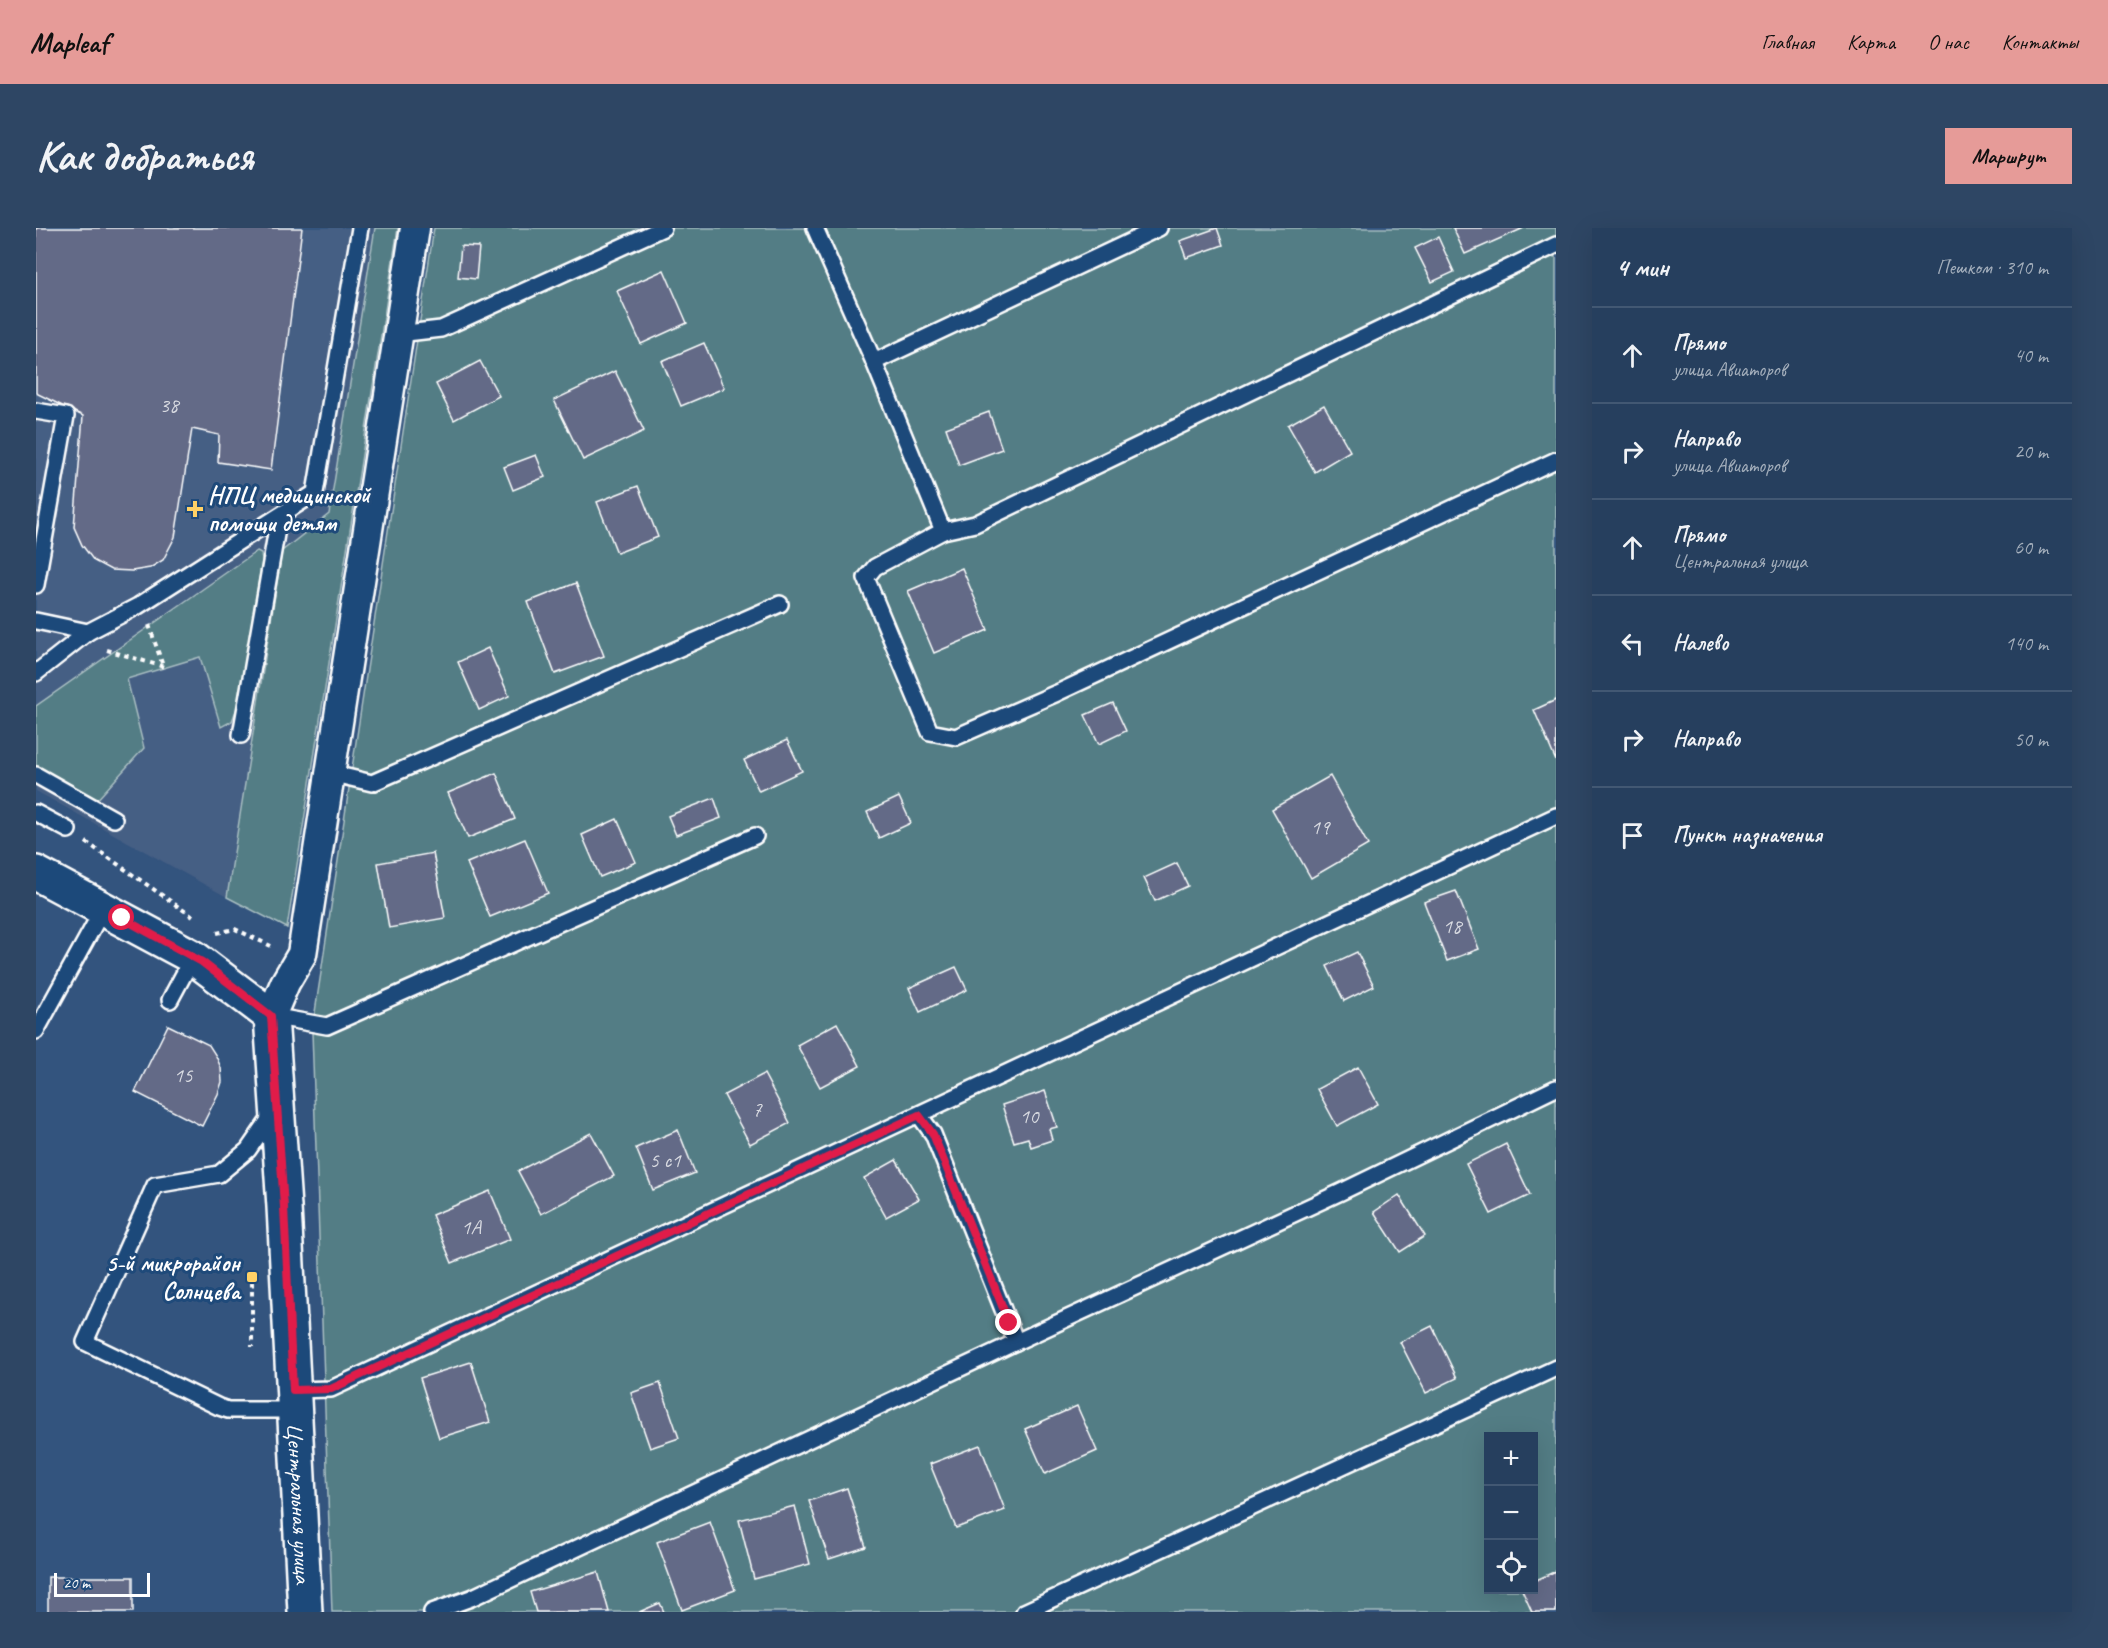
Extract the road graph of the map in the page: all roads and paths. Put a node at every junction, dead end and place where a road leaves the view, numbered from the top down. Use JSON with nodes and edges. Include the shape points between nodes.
{"nodes":[{"id":1,"x":360,"y":228,"type":"edge"},
{"id":2,"x":415,"y":228,"type":"edge"},
{"id":3,"x":663,"y":228,"type":"edge"},
{"id":4,"x":815,"y":228,"type":"edge"},
{"id":5,"x":1159,"y":228,"type":"edge"},
{"id":6,"x":1556,"y":245,"type":"edge"},
{"id":7,"x":398,"y":334,"type":"junction"},
{"id":8,"x":874,"y":362,"type":"junction"},
{"id":9,"x":36,"y":411,"type":"edge"},
{"id":10,"x":1556,"y":460,"type":"edge"},
{"id":11,"x":279,"y":517,"type":"junction"},
{"id":12,"x":942,"y":531,"type":"junction"},
{"id":13,"x":36,"y":585,"type":"edge"},
{"id":14,"x":780,"y":604,"type":"dead end"},
{"id":15,"x":138,"y":606,"type":"junction"},
{"id":16,"x":36,"y":621,"type":"edge"},
{"id":17,"x":83,"y":636,"type":"junction"},
{"id":18,"x":36,"y":673,"type":"edge"},
{"id":19,"x":241,"y":735,"type":"dead end"},
{"id":20,"x":330,"y":773,"type":"junction"},
{"id":21,"x":36,"y":775,"type":"edge"},
{"id":22,"x":36,"y":813,"type":"edge"},
{"id":23,"x":1556,"y":816,"type":"edge"},
{"id":24,"x":114,"y":819,"type":"dead end"},
{"id":25,"x":68,"y":830,"type":"joint"},
{"id":26,"x":755,"y":836,"type":"dead end"},
{"id":27,"x":36,"y":873,"type":"edge"},
{"id":28,"x":103,"y":909,"type":"junction"},
{"id":29,"x":198,"y":920,"type":"dead end"},
{"id":30,"x":216,"y":933,"type":"dead end"},
{"id":31,"x":275,"y":948,"type":"dead end"},
{"id":32,"x":193,"y":957,"type":"junction"},
{"id":33,"x":170,"y":1000,"type":"dead end"},
{"id":34,"x":271,"y":1016,"type":"junction"},
{"id":35,"x":36,"y":1031,"type":"edge"},
{"id":36,"x":1556,"y":1088,"type":"edge"},
{"id":37,"x":278,"y":1106,"type":"junction"},
{"id":38,"x":919,"y":1115,"type":"junction"},
{"id":39,"x":1016,"y":1342,"type":"junction"},
{"id":40,"x":1556,"y":1368,"type":"edge"},
{"id":41,"x":294,"y":1400,"type":"junction"},
{"id":42,"x":305,"y":1612,"type":"edge"},
{"id":43,"x":432,"y":1612,"type":"edge"},
{"id":44,"x":1024,"y":1612,"type":"edge"}],
"edges":[{"from":1,"to":11,"type":"lane","via":[[315,493]]},
{"from":2,"to":7,"type":"street"},
{"from":3,"to":7,"type":"lane","via":[[441,329]]},
{"from":4,"to":8,"type":"lane"},
{"from":5,"to":8,"type":"lane"},
{"from":6,"to":12,"type":"lane","via":[[975,524]]},
{"from":7,"to":20,"type":"street"},
{"from":8,"to":12,"type":"lane"},
{"from":9,"to":13,"type":"lane","via":[[66,416]]},
{"from":10,"to":12,"type":"lane","via":[[956,737],[930,732],[866,578],[875,567]]},
{"from":11,"to":15,"type":"lane"},
{"from":11,"to":19,"type":"lane"},
{"from":14,"to":20,"type":"lane","via":[[372,783]]},
{"from":15,"to":17,"type":"lane"},
{"from":15,"to":17,"type":"path","via":[[164,667]]},
{"from":16,"to":17,"type":"lane"},
{"from":17,"to":18,"type":"lane"},
{"from":20,"to":34,"type":"street","via":[[302,954]]},
{"from":21,"to":24,"type":"lane"},
{"from":22,"to":25,"type":"lane"},
{"from":23,"to":38,"type":"lane"},
{"from":25,"to":29,"type":"path"},
{"from":26,"to":34,"type":"lane","via":[[327,1026]]},
{"from":27,"to":28,"type":"street"},
{"from":28,"to":32,"type":"street"},
{"from":28,"to":35,"type":"lane"},
{"from":30,"to":31,"type":"path","via":[[235,929]]},
{"from":32,"to":33,"type":"lane"},
{"from":32,"to":34,"type":"street"},
{"from":34,"to":37,"type":"street","name":"Центральная улица"},
{"from":36,"to":39,"type":"lane"},
{"from":37,"to":41,"type":"street","name":"Центральная улица"},
{"from":37,"to":41,"type":"lane","via":[[248,1150],[219,1174],[155,1185],[85,1342],[228,1410]]},
{"from":38,"to":39,"type":"lane","via":[[933,1134]]},
{"from":38,"to":41,"type":"lane","via":[[331,1389]]},
{"from":39,"to":43,"type":"lane","via":[[471,1598]]},
{"from":40,"to":44,"type":"lane"},
{"from":41,"to":42,"type":"street","name":"Центральная улица"}]}
